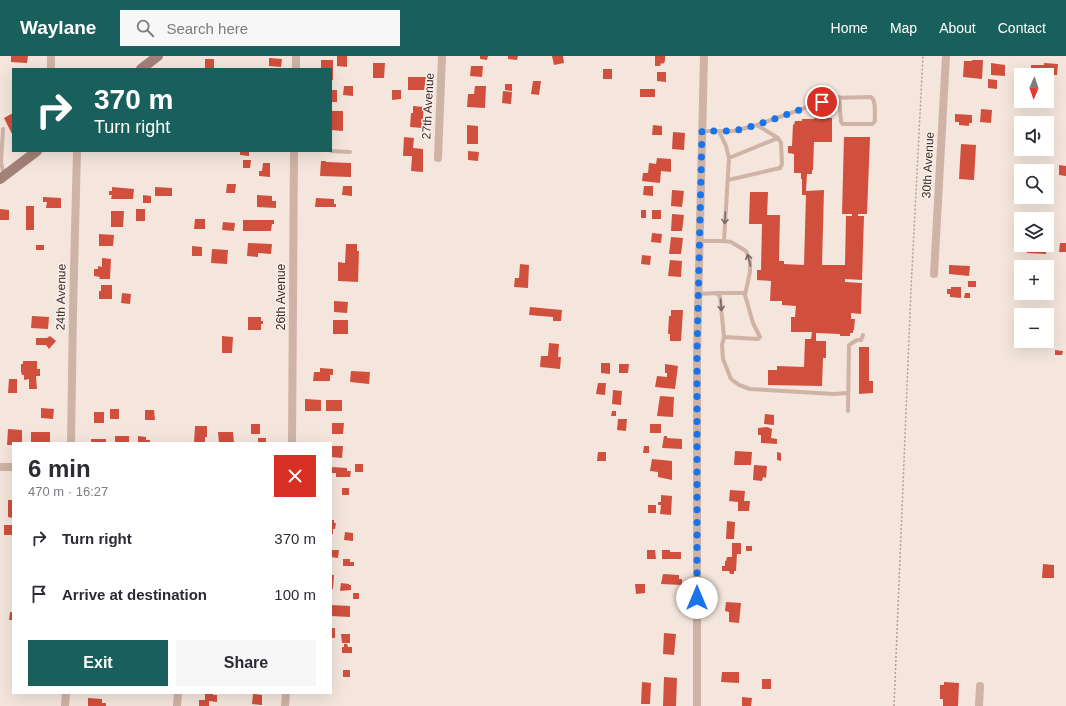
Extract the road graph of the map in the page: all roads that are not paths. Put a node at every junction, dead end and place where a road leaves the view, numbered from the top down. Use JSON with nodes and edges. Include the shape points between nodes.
{"nodes":[{"id":1,"x":51,"y":56,"type":"edge"},
{"id":2,"x":158,"y":56,"type":"edge"},
{"id":3,"x":296,"y":56,"type":"edge"},
{"id":4,"x":442,"y":56,"type":"edge"},
{"id":5,"x":704,"y":56,"type":"edge"},
{"id":6,"x":946,"y":56,"type":"edge"},
{"id":7,"x":51,"y":68,"type":"edge"},
{"id":8,"x":142,"y":68,"type":"edge"},
{"id":9,"x":296,"y":68,"type":"edge"},
{"id":10,"x":840,"y":98,"type":"junction"},
{"id":11,"x":757,"y":125,"type":"junction"},
{"id":12,"x":3,"y":129,"type":"dead end"},
{"id":13,"x":702,"y":131,"type":"junction"},
{"id":14,"x":719,"y":131,"type":"junction"},
{"id":15,"x":778,"y":138,"type":"junction"},
{"id":16,"x":332,"y":150,"type":"edge"},
{"id":17,"x":36,"y":152,"type":"edge"},
{"id":18,"x":77,"y":152,"type":"edge"},
{"id":19,"x":294,"y":152,"type":"edge"},
{"id":20,"x":350,"y":152,"type":"dead end"},
{"id":21,"x":438,"y":158,"type":"dead end"},
{"id":22,"x":729,"y":158,"type":"junction"},
{"id":23,"x":2,"y":178,"type":"edge"},
{"id":24,"x":728,"y":180,"type":"junction"},
{"id":25,"x":700,"y":241,"type":"junction"},
{"id":26,"x":724,"y":241,"type":"junction"},
{"id":27,"x":934,"y":274,"type":"dead end"},
{"id":28,"x":717,"y":293,"type":"junction"},
{"id":29,"x":744,"y":293,"type":"junction"},
{"id":30,"x":698,"y":294,"type":"junction"},
{"id":31,"x":864,"y":335,"type":"dead end"},
{"id":32,"x":724,"y":337,"type":"junction"},
{"id":33,"x":848,"y":393,"type":"junction"},
{"id":34,"x":848,"y":411,"type":"dead end"},
{"id":35,"x":72,"y":442,"type":"edge"},
{"id":36,"x":292,"y":442,"type":"edge"},
{"id":37,"x":0,"y":467,"type":"edge"},
{"id":38,"x":12,"y":467,"type":"edge"},
{"id":39,"x":980,"y":686,"type":"dead end"},
{"id":40,"x":66,"y":694,"type":"edge"},
{"id":41,"x":178,"y":694,"type":"edge"},
{"id":42,"x":286,"y":694,"type":"edge"},
{"id":43,"x":65,"y":706,"type":"edge"},
{"id":44,"x":177,"y":706,"type":"edge"},
{"id":45,"x":285,"y":706,"type":"edge"},
{"id":46,"x":697,"y":706,"type":"edge"},
{"id":47,"x":979,"y":706,"type":"edge"}],
"edges":[{"from":1,"to":7,"type":"street"},
{"from":2,"to":8,"type":"street"},
{"from":3,"to":9,"type":"street"},
{"from":4,"to":21,"type":"street","name":"27th Avenue"},
{"from":5,"to":13,"type":"street"},
{"from":6,"to":27,"type":"street","name":"30th Avenue"},
{"from":10,"to":10,"type":"lane","via":[[872,98],[875,121],[872,124],[843,124]]},
{"from":10,"to":11,"type":"lane","via":[[833,98]]},
{"from":11,"to":14,"type":"lane","via":[[734,131]]},
{"from":11,"to":15,"type":"lane"},
{"from":12,"to":23,"type":"lane"},
{"from":13,"to":14,"type":"lane"},
{"from":13,"to":25,"type":"street"},
{"from":14,"to":22,"type":"lane"},
{"from":15,"to":22,"type":"lane"},
{"from":15,"to":24,"type":"lane","via":[[781,143],[780,168]]},
{"from":16,"to":20,"type":"lane"},
{"from":17,"to":23,"type":"street"},
{"from":18,"to":35,"type":"street","name":"24th Avenue"},
{"from":19,"to":36,"type":"street","name":"26th Avenue"},
{"from":22,"to":24,"type":"lane"},
{"from":24,"to":26,"type":"lane","one_way":true},
{"from":25,"to":26,"type":"lane"},
{"from":25,"to":30,"type":"street"},
{"from":29,"to":26,"type":"lane","one_way":true,"via":[[750,272],[746,250]]},
{"from":28,"to":29,"type":"lane"},
{"from":28,"to":30,"type":"lane"},
{"from":28,"to":32,"type":"lane","one_way":true,"via":[[720,297]]},
{"from":29,"to":32,"type":"lane","via":[[759,338]]},
{"from":30,"to":46,"type":"street"},
{"from":31,"to":33,"type":"lane","via":[[861,340],[849,344]]},
{"from":32,"to":33,"type":"lane","via":[[723,359],[731,379],[750,390]]},
{"from":33,"to":34,"type":"lane"},
{"from":37,"to":38,"type":"street"},
{"from":39,"to":47,"type":"street"},
{"from":40,"to":43,"type":"street"},
{"from":41,"to":44,"type":"street"},
{"from":42,"to":45,"type":"street"}]}
